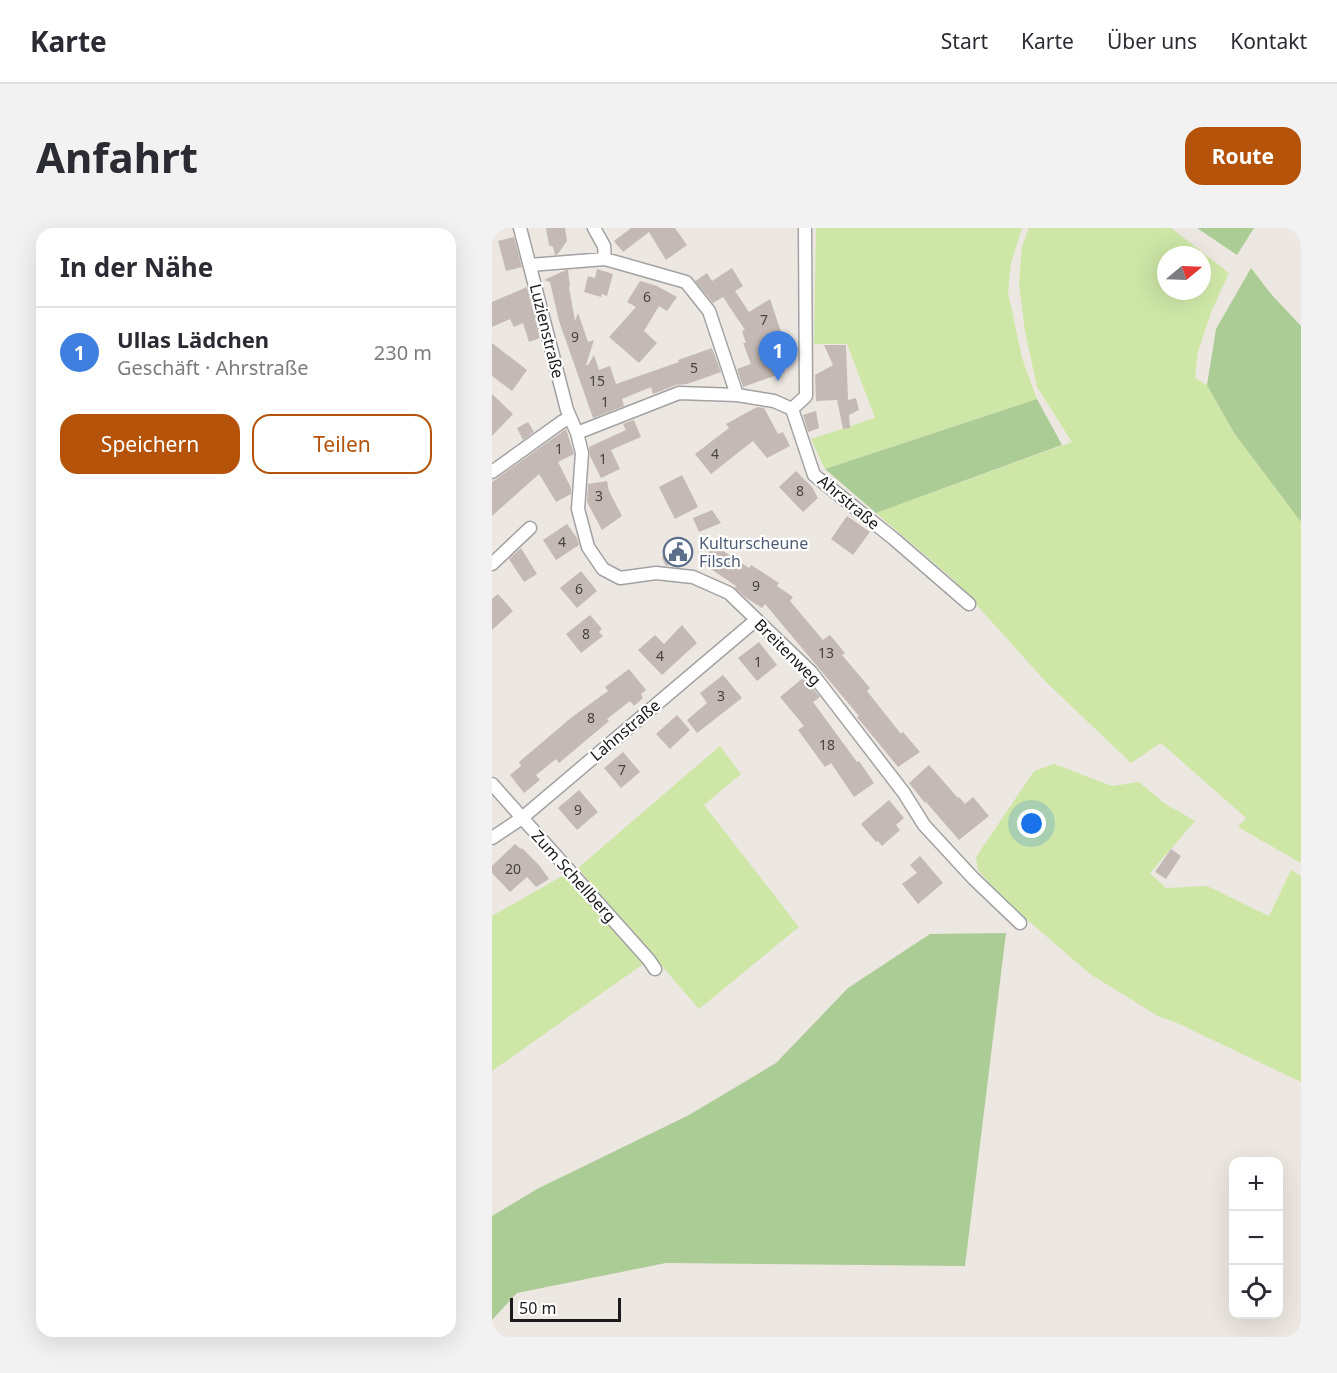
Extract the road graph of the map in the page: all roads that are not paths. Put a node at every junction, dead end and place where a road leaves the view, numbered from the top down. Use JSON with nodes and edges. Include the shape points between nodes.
{"nodes":[{"id":1,"x":520,"y":228,"type":"edge"},
{"id":2,"x":594,"y":228,"type":"edge"},
{"id":3,"x":806,"y":228,"type":"edge"},
{"id":4,"x":605,"y":259,"type":"junction"},
{"id":5,"x":530,"y":265,"type":"junction"},
{"id":6,"x":737,"y":395,"type":"junction"},
{"id":7,"x":792,"y":409,"type":"junction"},
{"id":8,"x":571,"y":419,"type":"junction"},
{"id":9,"x":577,"y":433,"type":"junction"},
{"id":10,"x":492,"y":472,"type":"edge"},
{"id":11,"x":530,"y":528,"type":"dead end"},
{"id":12,"x":492,"y":564,"type":"edge"},
{"id":13,"x":969,"y":604,"type":"dead end"},
{"id":14,"x":756,"y":620,"type":"junction"},
{"id":15,"x":492,"y":784,"type":"edge"},
{"id":16,"x":522,"y":818,"type":"junction"},
{"id":17,"x":492,"y":838,"type":"edge"},
{"id":18,"x":1020,"y":923,"type":"dead end"},
{"id":19,"x":655,"y":969,"type":"dead end"}],
"edges":[{"from":1,"to":5,"type":"street","name":"Luzienstraße"},
{"from":2,"to":4,"type":"street","via":[[604,246]]},
{"from":3,"to":7,"type":"street","via":[[806,396]]},
{"from":4,"to":5,"type":"street"},
{"from":4,"to":6,"type":"street","via":[[686,282],[709,311]]},
{"from":5,"to":8,"type":"street","name":"Luzienstraße"},
{"from":6,"to":7,"type":"street","via":[[774,401]]},
{"from":6,"to":9,"type":"street","via":[[679,393]]},
{"from":7,"to":13,"type":"street","name":"Ahrstraße","via":[[814,475]]},
{"from":8,"to":9,"type":"street","name":"Luzienstraße"},
{"from":8,"to":10,"type":"street"},
{"from":9,"to":14,"type":"street","name":"Breitenweg","via":[[582,453],[578,509],[588,548],[603,569],[620,578],[656,573],[693,577],[729,593]]},
{"from":11,"to":12,"type":"street"},
{"from":14,"to":16,"type":"street","name":"Lahnstraße"},
{"from":14,"to":18,"type":"street","name":"Breitenweg","via":[[811,672],[924,825]]},
{"from":15,"to":16,"type":"street","name":"Zum Schellberg"},
{"from":16,"to":17,"type":"street","name":"Lahnstraße"},
{"from":16,"to":19,"type":"street","name":"Zum Schellberg"}]}
